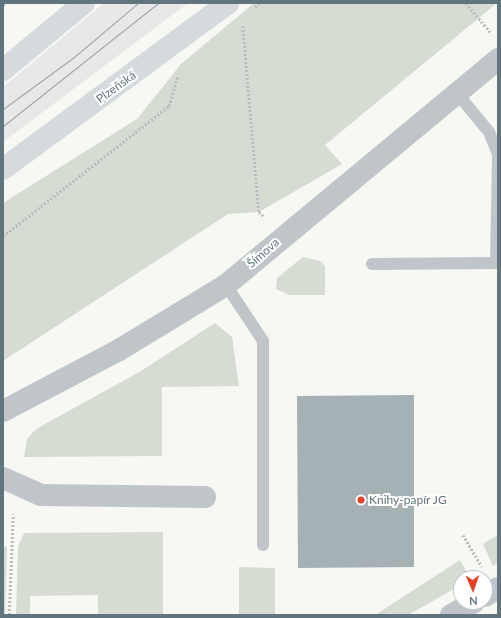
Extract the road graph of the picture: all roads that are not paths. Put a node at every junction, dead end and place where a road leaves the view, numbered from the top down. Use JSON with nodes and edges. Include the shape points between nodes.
{"nodes":[{"id":1,"x":84,"y":3,"type":"edge"},
{"id":2,"x":235,"y":10,"type":"edge"},
{"id":3,"x":498,"y":59,"type":"edge"},
{"id":4,"x":3,"y":70,"type":"edge"},
{"id":5,"x":457,"y":93,"type":"junction"},
{"id":6,"x":3,"y":169,"type":"edge"},
{"id":7,"x":372,"y":264,"type":"dead end"},
{"id":8,"x":226,"y":285,"type":"junction"},
{"id":9,"x":3,"y":412,"type":"edge"},
{"id":10,"x":3,"y":478,"type":"edge"},
{"id":11,"x":205,"y":497,"type":"dead end"},
{"id":12,"x":263,"y":546,"type":"dead end"},
{"id":13,"x":460,"y":610,"type":"edge"},
{"id":14,"x":451,"y":615,"type":"edge"}],
"edges":[{"from":1,"to":4,"type":"main road"},
{"from":2,"to":6,"type":"main road","name":"Plzeňská"},
{"from":3,"to":5,"type":"street","name":"Šímova"},
{"from":5,"to":7,"type":"lane","via":[[489,132],[498,154],[496,263]]},
{"from":5,"to":8,"type":"street","name":"Šímova"},
{"from":8,"to":9,"type":"street","name":"Šímova","via":[[119,350]]},
{"from":8,"to":12,"type":"lane","via":[[263,341]]},
{"from":10,"to":11,"type":"street","via":[[41,495]]},
{"from":13,"to":14,"type":"street"}]}
